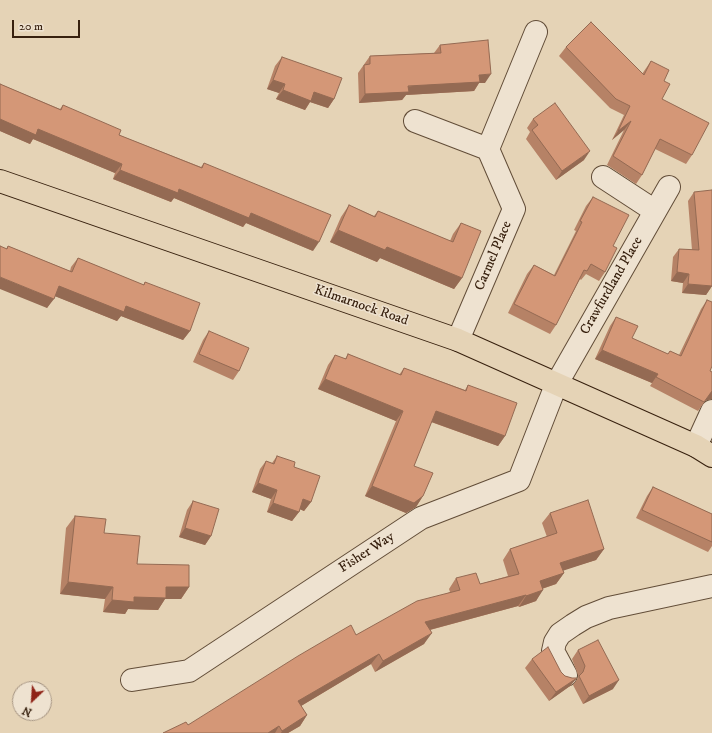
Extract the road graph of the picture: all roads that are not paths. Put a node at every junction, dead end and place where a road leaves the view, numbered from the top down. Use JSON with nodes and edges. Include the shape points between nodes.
{"nodes":[{"id":1,"x":536,"y":32,"type":"dead end"},
{"id":2,"x":415,"y":121,"type":"dead end"},
{"id":3,"x":488,"y":149,"type":"junction"},
{"id":4,"x":603,"y":177,"type":"dead end"},
{"id":5,"x":0,"y":181,"type":"edge"},
{"id":6,"x":669,"y":187,"type":"dead end"},
{"id":7,"x":655,"y":211,"type":"junction"},
{"id":8,"x":458,"y":340,"type":"junction"},
{"id":9,"x":556,"y":385,"type":"junction"},
{"id":10,"x":712,"y":411,"type":"edge"},
{"id":11,"x":704,"y":451,"type":"edge"},
{"id":12,"x":712,"y":586,"type":"edge"},
{"id":13,"x":566,"y":675,"type":"edge"},
{"id":14,"x":132,"y":680,"type":"dead end"}],
"edges":[{"from":1,"to":3,"type":"street"},
{"from":2,"to":3,"type":"street"},
{"from":3,"to":8,"type":"street","name":"Carmel Place","via":[[514,209]]},
{"from":4,"to":7,"type":"street"},
{"from":5,"to":8,"type":"main road","name":"Kilmarnock Road"},
{"from":6,"to":7,"type":"street","name":"Crawfurdland Place"},
{"from":7,"to":9,"type":"street","name":"Crawfurdland Place"},
{"from":8,"to":9,"type":"main road","name":"Kilmarnock Road"},
{"from":9,"to":11,"type":"main road","name":"Kilmarnock Road"},
{"from":9,"to":14,"type":"street","name":"Fisher Way","via":[[520,480],[421,518],[189,671]]},
{"from":10,"to":11,"type":"street"},
{"from":12,"to":13,"type":"street","via":[[609,608],[586,617],[560,634],[555,642],[553,651]]}]}
